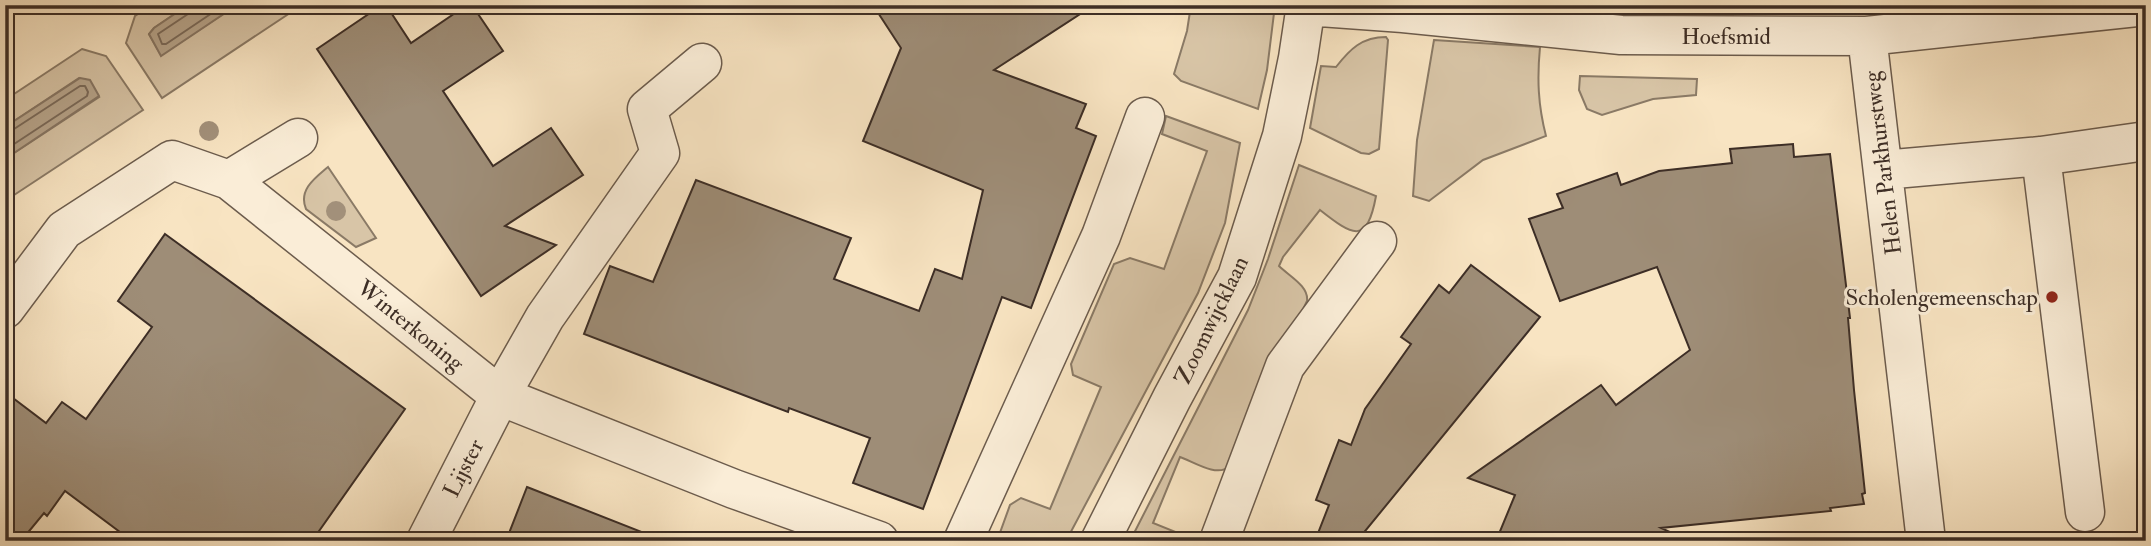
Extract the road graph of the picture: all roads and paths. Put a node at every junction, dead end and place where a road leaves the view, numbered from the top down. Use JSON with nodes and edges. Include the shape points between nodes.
{"nodes":[{"id":1,"x":1306,"y":6,"type":"edge"},
{"id":2,"x":2124,"y":7,"type":"edge"},
{"id":3,"x":1867,"y":36,"type":"junction"},
{"id":4,"x":702,"y":62,"type":"dead end"},
{"id":5,"x":1145,"y":117,"type":"dead end"},
{"id":6,"x":298,"y":138,"type":"dead end"},
{"id":7,"x":2146,"y":141,"type":"edge"},
{"id":8,"x":2041,"y":156,"type":"junction"},
{"id":9,"x":1883,"y":170,"type":"junction"},
{"id":10,"x":229,"y":180,"type":"junction"},
{"id":11,"x":1377,"y":242,"type":"dead end"},
{"id":12,"x":5,"y":309,"type":"edge"},
{"id":13,"x":500,"y":396,"type":"junction"},
{"id":14,"x":2085,"y":512,"type":"dead end"},
{"id":15,"x":426,"y":541,"type":"edge"},
{"id":16,"x":879,"y":541,"type":"edge"},
{"id":17,"x":963,"y":541,"type":"edge"},
{"id":18,"x":1100,"y":541,"type":"edge"},
{"id":19,"x":1219,"y":541,"type":"edge"},
{"id":20,"x":1926,"y":541,"type":"edge"}],
"edges":[{"from":1,"to":3,"type":"street","name":"Hoefsmid","via":[[1621,35]]},
{"from":1,"to":18,"type":"street","name":"Zoomwijcklaan","via":[[1282,136],[1237,277]]},
{"from":2,"to":3,"type":"street","name":"Hoefsmid"},
{"from":3,"to":9,"type":"street","name":"Helen Parkhurstweg"},
{"from":4,"to":13,"type":"street","name":"Lijster","via":[[647,109],[660,153],[545,317]]},
{"from":5,"to":17,"type":"street","via":[[1101,236]]},
{"from":6,"to":10,"type":"street"},
{"from":7,"to":8,"type":"street"},
{"from":8,"to":9,"type":"street"},
{"from":8,"to":14,"type":"street"},
{"from":9,"to":20,"type":"street","name":"Helen Parkhurstweg"},
{"from":10,"to":12,"type":"street","name":"Winterkoning","via":[[172,160],[64,230]]},
{"from":10,"to":13,"type":"street","name":"Winterkoning"},
{"from":11,"to":19,"type":"street","via":[[1285,366]]},
{"from":13,"to":15,"type":"street","name":"Lijster"},
{"from":13,"to":16,"type":"street","name":"Winterkoning"}]}
